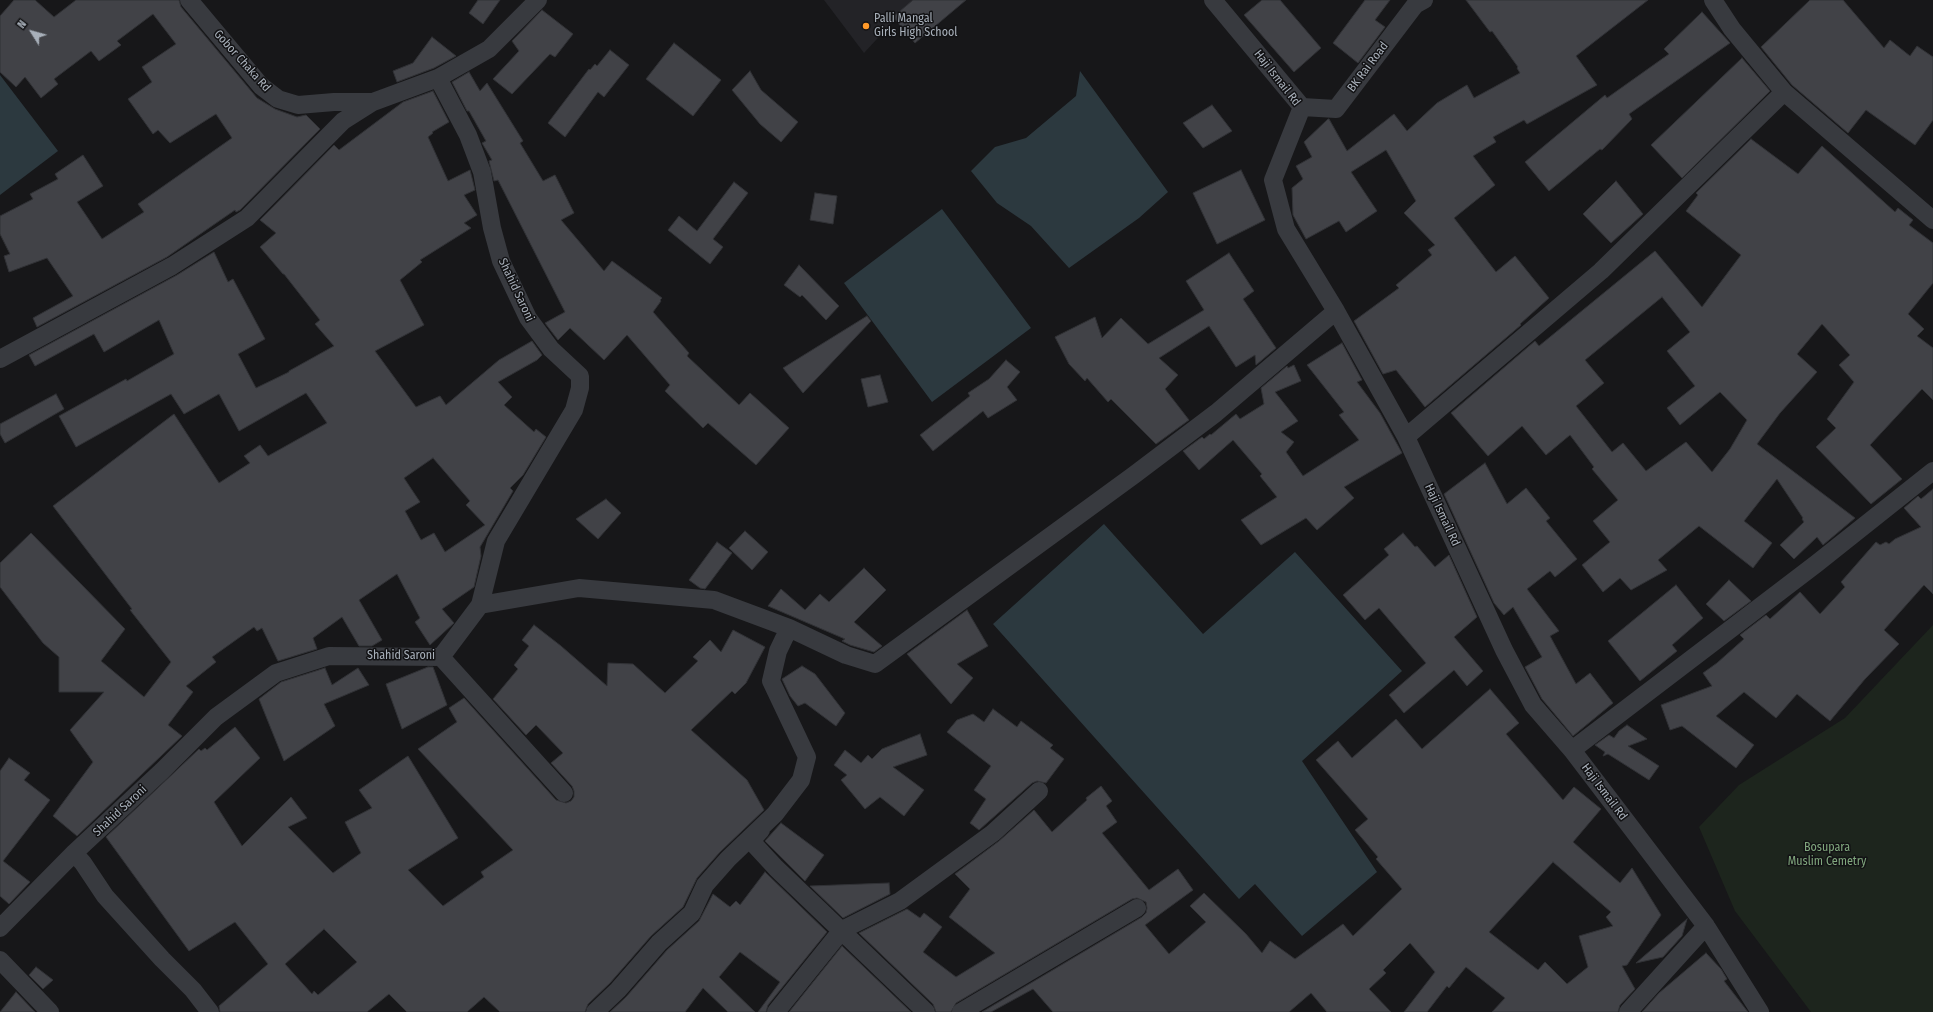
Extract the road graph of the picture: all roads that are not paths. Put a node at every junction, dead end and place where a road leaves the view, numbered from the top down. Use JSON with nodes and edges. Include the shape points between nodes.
{"nodes":[{"id":1,"x":189,"y":0,"type":"edge"},
{"id":2,"x":538,"y":0,"type":"edge"},
{"id":3,"x":1213,"y":0,"type":"edge"},
{"id":4,"x":1424,"y":0,"type":"edge"},
{"id":5,"x":1713,"y":0,"type":"edge"},
{"id":6,"x":438,"y":78,"type":"junction"},
{"id":7,"x":1784,"y":92,"type":"junction"},
{"id":8,"x":373,"y":102,"type":"junction"},
{"id":9,"x":1302,"y":107,"type":"junction"},
{"id":10,"x":1933,"y":220,"type":"edge"},
{"id":11,"x":1336,"y":311,"type":"junction"},
{"id":12,"x":0,"y":359,"type":"edge"},
{"id":13,"x":1406,"y":437,"type":"junction"},
{"id":14,"x":1933,"y":471,"type":"edge"},
{"id":15,"x":480,"y":605,"type":"junction"},
{"id":16,"x":789,"y":628,"type":"junction"},
{"id":17,"x":441,"y":656,"type":"junction"},
{"id":18,"x":1572,"y":750,"type":"junction"},
{"id":19,"x":1039,"y":791,"type":"dead end"},
{"id":20,"x":564,"y":793,"type":"dead end"},
{"id":21,"x":775,"y":814,"type":"junction"},
{"id":22,"x":74,"y":853,"type":"junction"},
{"id":23,"x":1137,"y":908,"type":"dead end"},
{"id":24,"x":1706,"y":926,"type":"junction"},
{"id":25,"x":0,"y":928,"type":"edge"},
{"id":26,"x":842,"y":930,"type":"junction"},
{"id":27,"x":0,"y":960,"type":"edge"},
{"id":28,"x":50,"y":1012,"type":"edge"},
{"id":29,"x":210,"y":1012,"type":"edge"},
{"id":30,"x":595,"y":1012,"type":"edge"},
{"id":31,"x":776,"y":1012,"type":"edge"},
{"id":32,"x":926,"y":1012,"type":"edge"},
{"id":33,"x":961,"y":1012,"type":"edge"},
{"id":34,"x":1628,"y":1012,"type":"edge"},
{"id":35,"x":1760,"y":1012,"type":"edge"}],
"edges":[{"from":1,"to":8,"type":"street","name":"Gobor Chaka Rd","via":[[261,86],[278,99],[298,105]]},
{"from":2,"to":6,"type":"street","name":"Gobor Chaka Rd","via":[[489,49]]},
{"from":3,"to":9,"type":"street","name":"Haji Ismail Rd"},
{"from":4,"to":9,"type":"street","name":"BK Rai Road","via":[[1415,5],[1336,109]]},
{"from":5,"to":7,"type":"street","via":[[1732,30]]},
{"from":6,"to":8,"type":"street","name":"Gobor Chaka Rd"},
{"from":6,"to":15,"type":"street","name":"Shahid Saroni","via":[[468,135],[482,172],[501,261],[528,318],[551,349],[580,376],[580,388],[574,410],[496,541]]},
{"from":7,"to":10,"type":"street"},
{"from":7,"to":13,"type":"street","via":[[1601,271]]},
{"from":8,"to":12,"type":"street","via":[[343,121],[247,218],[172,266]]},
{"from":9,"to":11,"type":"street","name":"Haji Ismail Rd","via":[[1273,180],[1286,229]]},
{"from":11,"to":13,"type":"street","name":"Haji Ismail Rd"},
{"from":11,"to":16,"type":"street","via":[[1216,413],[875,664],[846,655]]},
{"from":13,"to":18,"type":"street","name":"Haji Ismail Rd","via":[[1532,705]]},
{"from":14,"to":18,"type":"street","via":[[1816,564]]},
{"from":15,"to":16,"type":"street","via":[[579,588],[714,600]]},
{"from":15,"to":17,"type":"street","name":"Shahid Saroni"},
{"from":16,"to":21,"type":"street","via":[[778,651],[770,681],[807,757],[802,780]]},
{"from":17,"to":20,"type":"street"},
{"from":17,"to":22,"type":"street","name":"Shahid Saroni","via":[[329,656],[276,673],[216,717]]},
{"from":18,"to":24,"type":"street","name":"Haji Ismail Rd"},
{"from":19,"to":26,"type":"street","via":[[993,833],[900,902]]},
{"from":21,"to":26,"type":"street","via":[[751,841]]},
{"from":21,"to":30,"type":"street","via":[[705,885],[692,912],[659,943]]},
{"from":22,"to":25,"type":"street","name":"Shahid Saroni"},
{"from":22,"to":29,"type":"street","via":[[105,896],[193,990]]},
{"from":23,"to":33,"type":"street"},
{"from":24,"to":34,"type":"street"},
{"from":24,"to":35,"type":"street","name":"Haji Ismail Rd"},
{"from":26,"to":31,"type":"street"},
{"from":26,"to":32,"type":"street"},
{"from":27,"to":28,"type":"street"}]}
